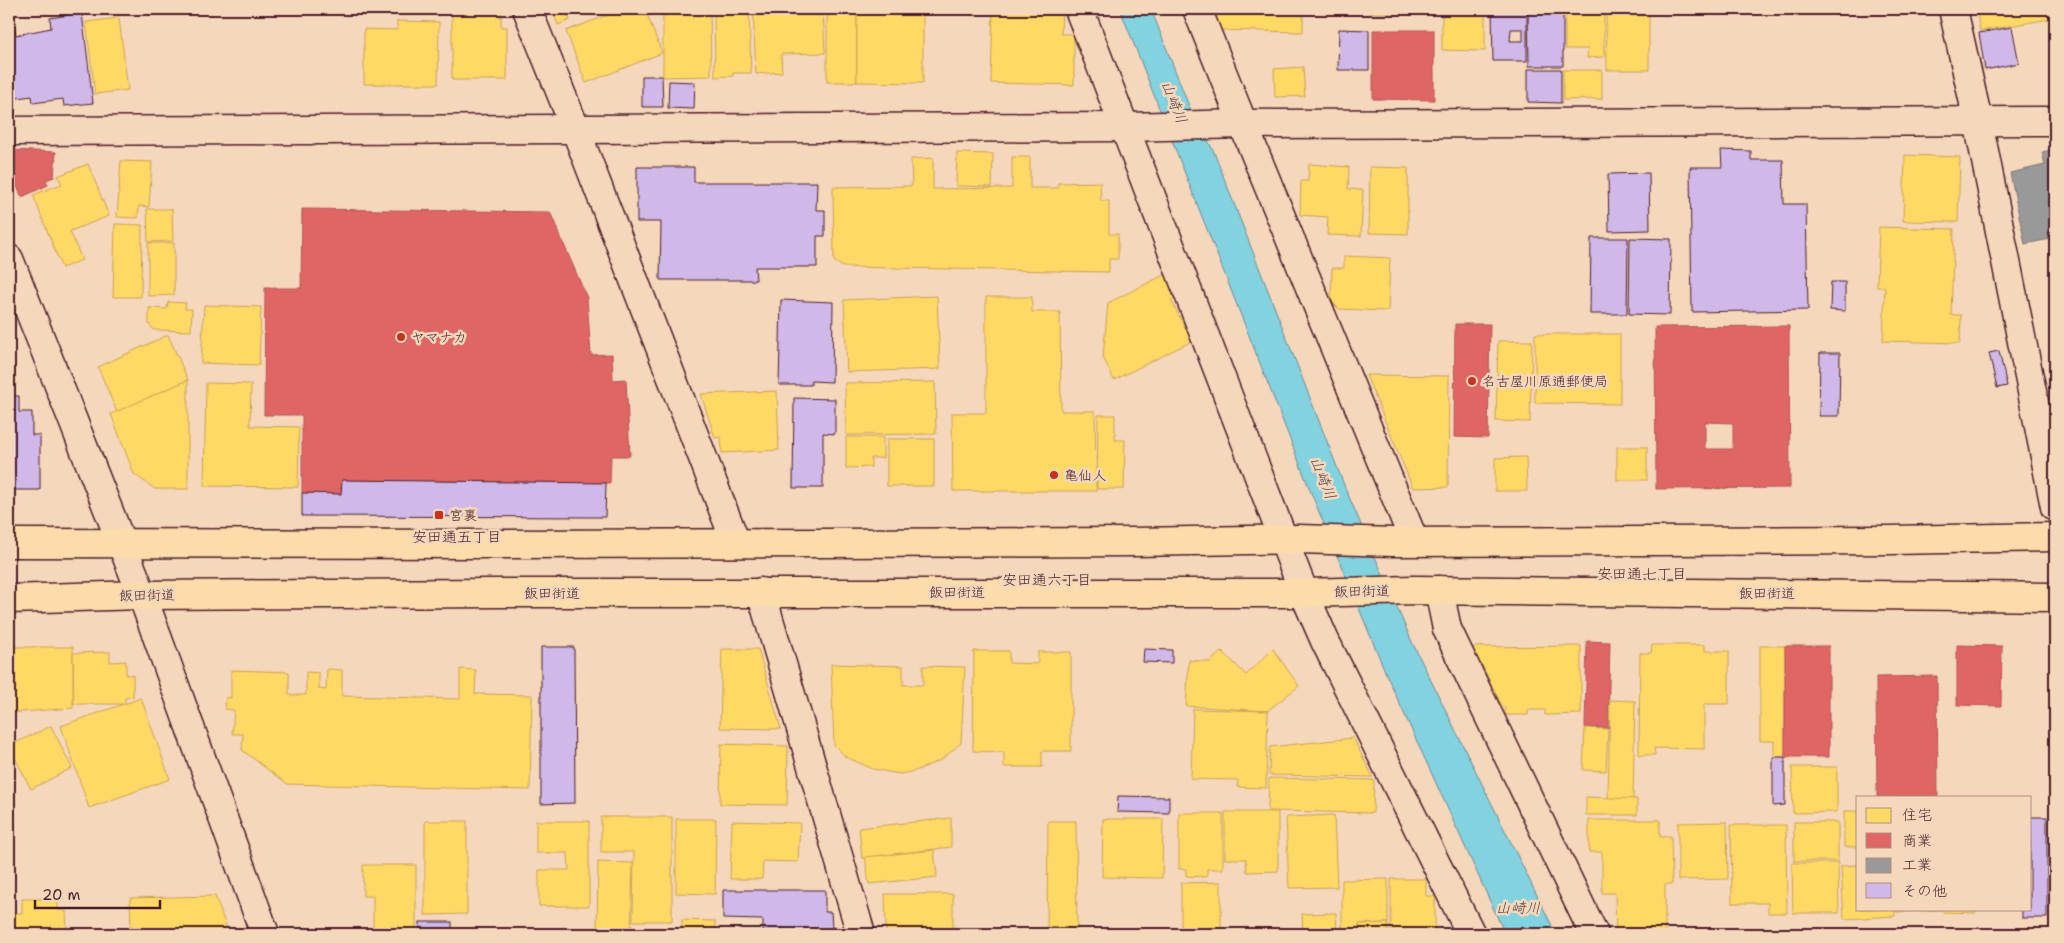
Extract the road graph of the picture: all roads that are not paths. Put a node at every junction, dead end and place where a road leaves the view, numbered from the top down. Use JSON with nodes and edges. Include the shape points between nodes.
{"nodes":[{"id":1,"x":527,"y":9,"type":"edge"},
{"id":2,"x":1078,"y":9,"type":"edge"},
{"id":3,"x":1197,"y":9,"type":"edge"},
{"id":4,"x":1953,"y":9,"type":"edge"},
{"id":5,"x":1978,"y":121,"type":"junction"},
{"id":6,"x":2055,"y":121,"type":"edge"},
{"id":7,"x":1243,"y":124,"type":"junction"},
{"id":8,"x":1126,"y":127,"type":"junction"},
{"id":9,"x":576,"y":128,"type":"junction"},
{"id":10,"x":9,"y":131,"type":"edge"},
{"id":11,"x":9,"y":259,"type":"edge"},
{"id":12,"x":2055,"y":507,"type":"edge"},
{"id":13,"x":2055,"y":537,"type":"edge"},
{"id":14,"x":1291,"y":540,"type":"junction"},
{"id":15,"x":121,"y":542,"type":"junction"},
{"id":16,"x":1404,"y":542,"type":"junction"},
{"id":17,"x":9,"y":543,"type":"edge"},
{"id":18,"x":736,"y":543,"type":"junction"},
{"id":19,"x":1427,"y":590,"type":"junction"},
{"id":20,"x":761,"y":592,"type":"junction"},
{"id":21,"x":1311,"y":592,"type":"junction"},
{"id":22,"x":142,"y":595,"type":"junction"},
{"id":23,"x":2055,"y":597,"type":"edge"},
{"id":24,"x":9,"y":599,"type":"edge"},
{"id":25,"x":265,"y":934,"type":"edge"},
{"id":26,"x":861,"y":934,"type":"edge"},
{"id":27,"x":1471,"y":934,"type":"edge"},
{"id":28,"x":1594,"y":934,"type":"edge"}],
"edges":[{"from":1,"to":9,"type":"street"},
{"from":2,"to":8,"type":"street"},
{"from":3,"to":7,"type":"street"},
{"from":4,"to":5,"type":"street"},
{"from":5,"to":6,"type":"street"},
{"from":5,"to":7,"type":"street"},
{"from":5,"to":12,"type":"street"},
{"from":7,"to":8,"type":"street"},
{"from":7,"to":16,"type":"street"},
{"from":8,"to":9,"type":"street"},
{"from":8,"to":14,"type":"street","via":[[1271,503]]},
{"from":9,"to":10,"type":"street"},
{"from":9,"to":18,"type":"street"},
{"from":11,"to":15,"type":"street"},
{"from":13,"to":16,"type":"highway"},
{"from":14,"to":16,"type":"highway"},
{"from":14,"to":18,"type":"highway"},
{"from":14,"to":21,"type":"street"},
{"from":15,"to":17,"type":"highway"},
{"from":15,"to":18,"type":"highway"},
{"from":15,"to":22,"type":"street"},
{"from":19,"to":21,"type":"highway","name":"飯田街道"},
{"from":19,"to":23,"type":"highway","name":"飯田街道"},
{"from":19,"to":28,"type":"street"},
{"from":20,"to":21,"type":"highway","name":"飯田街道"},
{"from":20,"to":22,"type":"highway","name":"飯田街道"},
{"from":20,"to":26,"type":"street"},
{"from":21,"to":27,"type":"street","via":[[1325,641]]},
{"from":22,"to":24,"type":"highway","name":"飯田街道"},
{"from":22,"to":25,"type":"street"}]}
